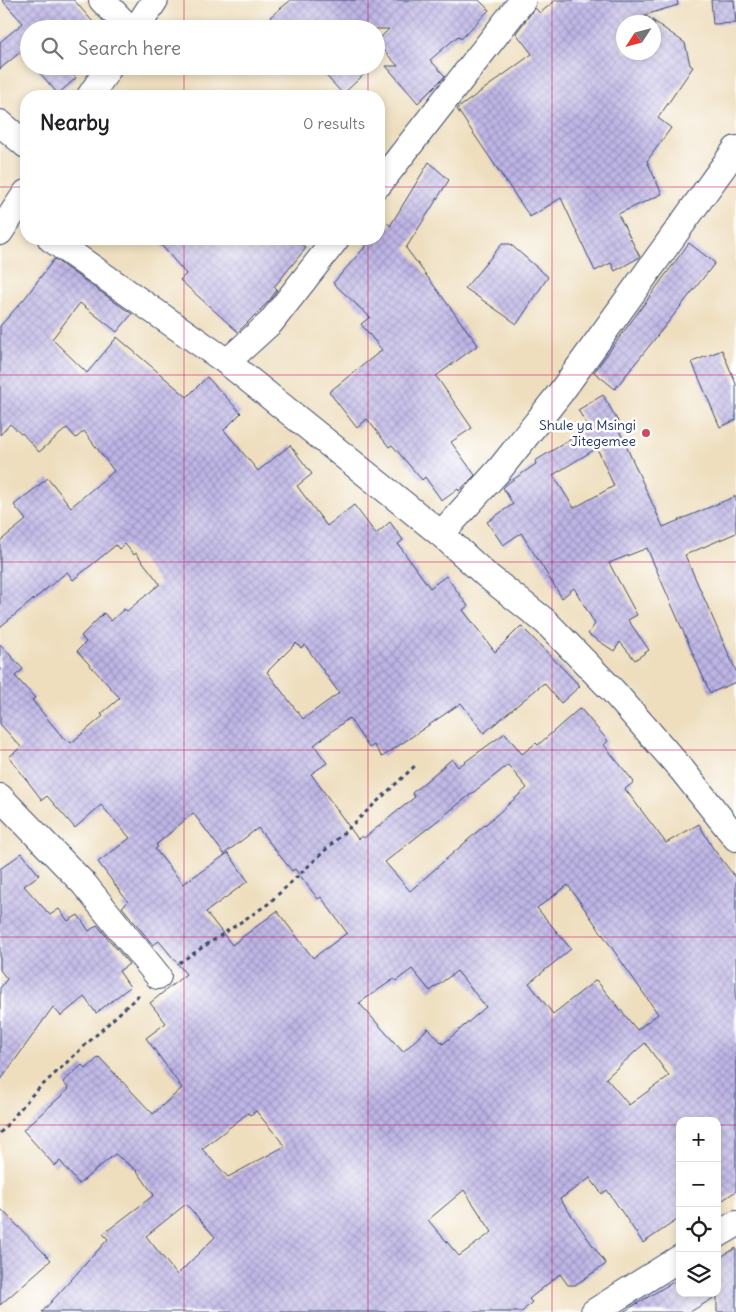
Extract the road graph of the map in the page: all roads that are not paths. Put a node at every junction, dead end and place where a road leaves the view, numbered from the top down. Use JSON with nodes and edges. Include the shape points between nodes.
{"nodes":[{"id":1,"x":102,"y":0,"type":"edge"},
{"id":2,"x":155,"y":0,"type":"edge"},
{"id":3,"x":523,"y":0,"type":"edge"},
{"id":4,"x":121,"y":20,"type":"edge"},
{"id":5,"x":142,"y":20,"type":"edge"},
{"id":6,"x":104,"y":75,"type":"edge"},
{"id":7,"x":94,"y":90,"type":"edge"},
{"id":8,"x":0,"y":123,"type":"edge"},
{"id":9,"x":20,"y":140,"type":"edge"},
{"id":10,"x":736,"y":149,"type":"edge"},
{"id":11,"x":385,"y":176,"type":"edge"},
{"id":12,"x":60,"y":245,"type":"edge"},
{"id":13,"x":331,"y":245,"type":"edge"},
{"id":14,"x":227,"y":362,"type":"junction"},
{"id":15,"x":441,"y":534,"type":"junction"},
{"id":16,"x":0,"y":797,"type":"edge"},
{"id":17,"x":736,"y":838,"type":"edge"},
{"id":18,"x":158,"y":976,"type":"road end"},
{"id":19,"x":736,"y":1224,"type":"edge"},
{"id":20,"x":721,"y":1233,"type":"edge"},
{"id":21,"x":676,"y":1261,"type":"edge"},
{"id":22,"x":594,"y":1312,"type":"edge"}],
"edges":[{"from":1,"to":4,"type":"street"},
{"from":2,"to":5,"type":"street"},
{"from":3,"to":11,"type":"street"},
{"from":6,"to":7,"type":"street"},
{"from":8,"to":9,"type":"street"},
{"from":10,"to":15,"type":"street","via":[[561,392],[500,470]]},
{"from":12,"to":14,"type":"street"},
{"from":13,"to":14,"type":"street","via":[[271,322]]},
{"from":14,"to":15,"type":"street"},
{"from":15,"to":17,"type":"street","via":[[546,622],[613,691]]},
{"from":16,"to":18,"type":"street","via":[[84,884]]},
{"from":19,"to":20,"type":"street"},
{"from":21,"to":22,"type":"street"}]}
